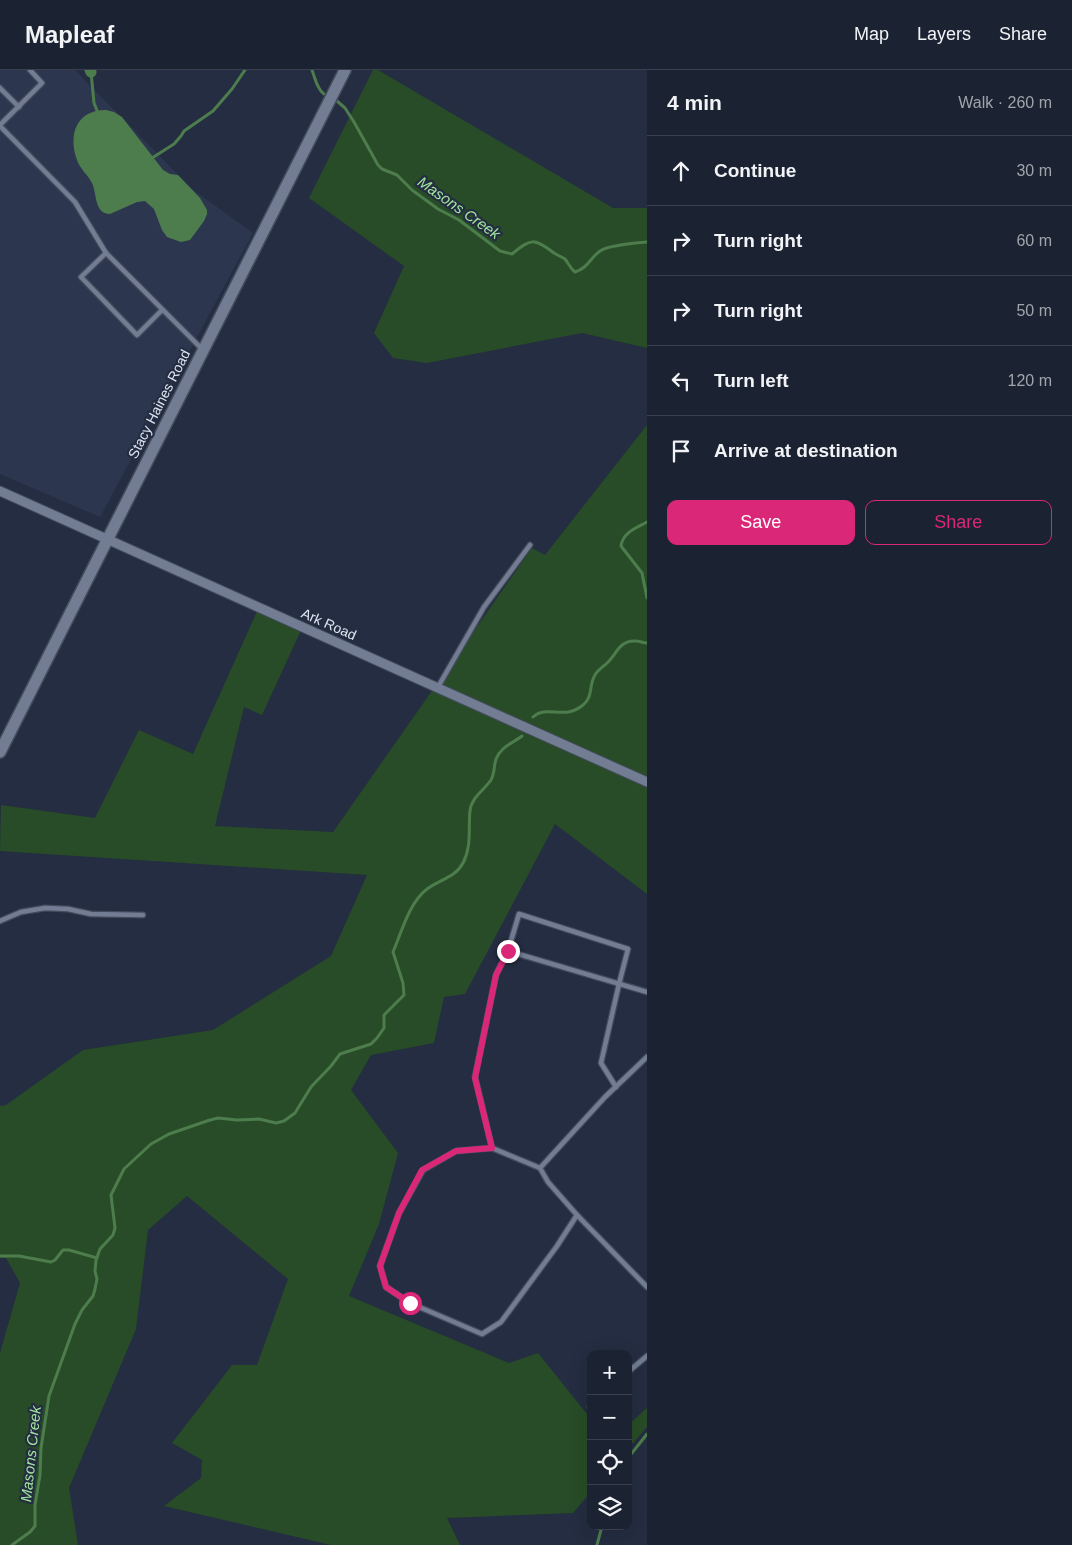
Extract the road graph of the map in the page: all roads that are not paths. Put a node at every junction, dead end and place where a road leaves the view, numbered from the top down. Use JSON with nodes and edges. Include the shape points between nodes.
{"nodes":[{"id":1,"x":30,"y":70,"type":"edge"},
{"id":2,"x":345,"y":70,"type":"edge"},
{"id":3,"x":0,"y":88,"type":"edge"},
{"id":4,"x":19,"y":107,"type":"junction"},
{"id":5,"x":0,"y":126,"type":"edge"},
{"id":6,"x":106,"y":253,"type":"junction"},
{"id":7,"x":162,"y":310,"type":"junction"},
{"id":8,"x":203,"y":350,"type":"junction"},
{"id":9,"x":0,"y":491,"type":"edge"},
{"id":10,"x":107,"y":539,"type":"junction"},
{"id":11,"x":530,"y":545,"type":"dead end"},
{"id":12,"x":438,"y":687,"type":"junction"},
{"id":13,"x":0,"y":752,"type":"edge"},
{"id":14,"x":647,"y":782,"type":"edge"},
{"id":15,"x":142,"y":915,"type":"dead end"},
{"id":16,"x":0,"y":921,"type":"edge"},
{"id":17,"x":508,"y":951,"type":"junction"},
{"id":18,"x":619,"y":984,"type":"junction"},
{"id":19,"x":647,"y":992,"type":"edge"},
{"id":20,"x":647,"y":1057,"type":"edge"},
{"id":21,"x":616,"y":1087,"type":"junction"},
{"id":22,"x":492,"y":1148,"type":"junction"},
{"id":23,"x":540,"y":1168,"type":"junction"},
{"id":24,"x":577,"y":1215,"type":"junction"},
{"id":25,"x":647,"y":1287,"type":"edge"},
{"id":26,"x":647,"y":1356,"type":"edge"},
{"id":27,"x":632,"y":1369,"type":"edge"}],
"edges":[{"from":1,"to":4,"type":"lane","via":[[42,83]]},
{"from":2,"to":8,"type":"street","name":"Stacy Haines Road"},
{"from":3,"to":4,"type":"lane"},
{"from":4,"to":5,"type":"lane"},
{"from":5,"to":6,"type":"lane","via":[[75,202]]},
{"from":6,"to":7,"type":"lane"},
{"from":6,"to":7,"type":"lane","via":[[81,277],[138,335]]},
{"from":7,"to":8,"type":"lane"},
{"from":8,"to":10,"type":"street","name":"Stacy Haines Road"},
{"from":9,"to":10,"type":"street","name":"Ark Road"},
{"from":10,"to":12,"type":"street","name":"Ark Road"},
{"from":10,"to":13,"type":"street","name":"Stacy Haines Road"},
{"from":11,"to":12,"type":"lane","via":[[484,607]]},
{"from":12,"to":14,"type":"street","name":"Ark Road"},
{"from":15,"to":16,"type":"lane","via":[[91,914],[45,908],[21,912]]},
{"from":17,"to":18,"type":"lane"},
{"from":17,"to":18,"type":"lane","via":[[519,914],[628,949]]},
{"from":17,"to":22,"type":"lane","via":[[496,975],[475,1078]]},
{"from":18,"to":19,"type":"lane"},
{"from":18,"to":21,"type":"lane","via":[[601,1063]]},
{"from":20,"to":21,"type":"lane"},
{"from":21,"to":23,"type":"lane"},
{"from":22,"to":23,"type":"lane"},
{"from":22,"to":24,"type":"lane","via":[[456,1151],[422,1170],[399,1213],[380,1266],[386,1287],[410,1303],[482,1334],[501,1322]]},
{"from":23,"to":24,"type":"lane"},
{"from":24,"to":25,"type":"lane"},
{"from":26,"to":27,"type":"lane"}]}
